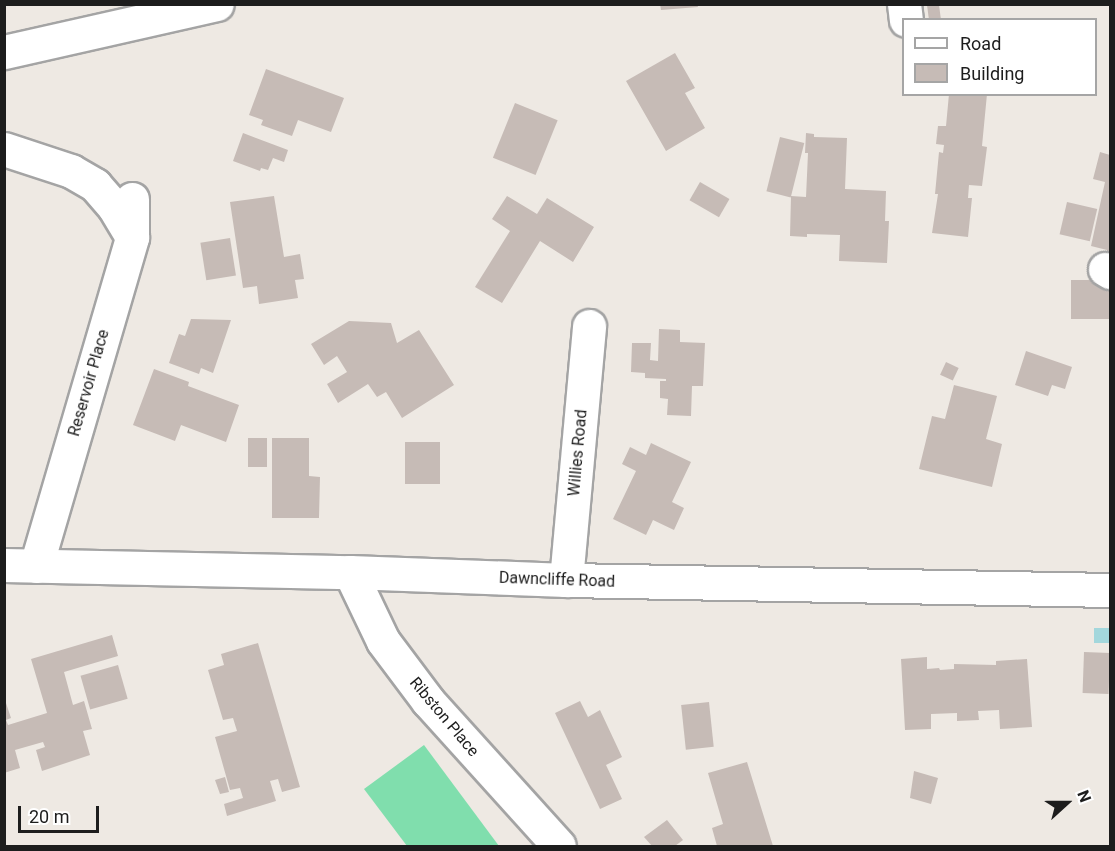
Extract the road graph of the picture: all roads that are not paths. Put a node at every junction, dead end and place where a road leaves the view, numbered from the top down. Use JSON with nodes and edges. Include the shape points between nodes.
{"nodes":[{"id":1,"x":217,"y":4,"type":"edge"},
{"id":2,"x":4,"y":52,"type":"edge"},
{"id":3,"x":4,"y":149,"type":"edge"},
{"id":4,"x":132,"y":199,"type":"dead end"},
{"id":5,"x":132,"y":237,"type":"junction"},
{"id":6,"x":589,"y":326,"type":"dead end"},
{"id":7,"x":20,"y":566,"type":"edge"},
{"id":8,"x":350,"y":572,"type":"junction"},
{"id":9,"x":566,"y":580,"type":"junction"},
{"id":10,"x":1110,"y":590,"type":"edge"},
{"id":11,"x":559,"y":846,"type":"edge"}],
"edges":[{"from":1,"to":2,"type":"street"},
{"from":3,"to":5,"type":"street","via":[[72,171],[95,185]]},
{"from":4,"to":5,"type":"street","name":"Reservoir Place"},
{"from":5,"to":7,"type":"street","name":"Reservoir Place"},
{"from":6,"to":9,"type":"street","name":"Willies Road"},
{"from":7,"to":8,"type":"street","name":"Dawncliffe Road"},
{"from":8,"to":9,"type":"street","name":"Dawncliffe Road"},
{"from":8,"to":11,"type":"street","name":"Ribston Place","via":[[383,641],[428,701]]},
{"from":9,"to":10,"type":"street","name":"Dawncliffe Road"}]}
